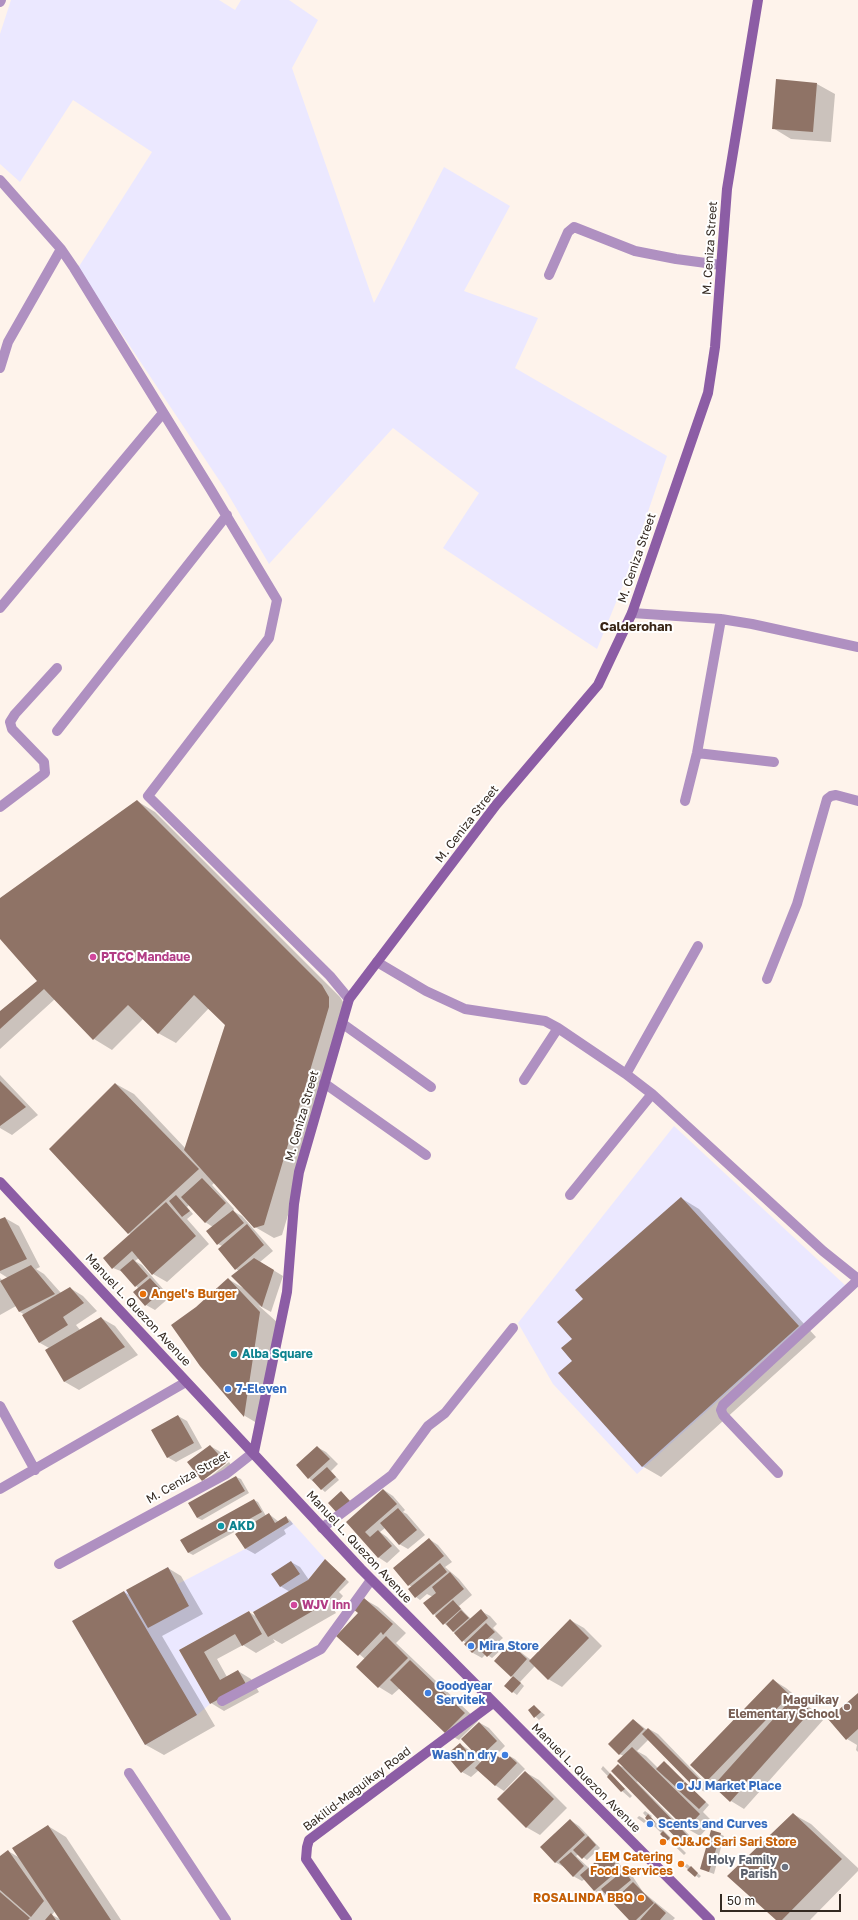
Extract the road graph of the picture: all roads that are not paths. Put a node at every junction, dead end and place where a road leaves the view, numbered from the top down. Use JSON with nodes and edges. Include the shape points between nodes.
{"nodes":[{"id":1,"x":758,"y":0,"type":"edge"},
{"id":2,"x":0,"y":180,"type":"edge"},
{"id":3,"x":60,"y":249,"type":"junction"},
{"id":4,"x":721,"y":265,"type":"junction"},
{"id":5,"x":549,"y":275,"type":"dead end"},
{"id":6,"x":0,"y":368,"type":"edge"},
{"id":7,"x":164,"y":413,"type":"junction"},
{"id":8,"x":227,"y":515,"type":"junction"},
{"id":9,"x":0,"y":608,"type":"edge"},
{"id":10,"x":632,"y":613,"type":"junction"},
{"id":11,"x":721,"y":619,"type":"junction"},
{"id":12,"x":858,"y":647,"type":"edge"},
{"id":13,"x":57,"y":668,"type":"dead end"},
{"id":14,"x":57,"y":731,"type":"dead end"},
{"id":15,"x":697,"y":752,"type":"junction"},
{"id":16,"x":774,"y":762,"type":"dead end"},
{"id":17,"x":685,"y":801,"type":"dead end"},
{"id":18,"x":858,"y":802,"type":"edge"},
{"id":19,"x":0,"y":807,"type":"edge"},
{"id":20,"x":698,"y":946,"type":"dead end"},
{"id":21,"x":376,"y":962,"type":"junction"},
{"id":22,"x":767,"y":979,"type":"dead end"},
{"id":23,"x":350,"y":999,"type":"junction"},
{"id":24,"x":343,"y":1024,"type":"junction"},
{"id":25,"x":558,"y":1028,"type":"junction"},
{"id":26,"x":626,"y":1074,"type":"junction"},
{"id":27,"x":524,"y":1080,"type":"dead end"},
{"id":28,"x":324,"y":1083,"type":"junction"},
{"id":29,"x":431,"y":1088,"type":"dead end"},
{"id":30,"x":652,"y":1094,"type":"junction"},
{"id":31,"x":426,"y":1155,"type":"dead end"},
{"id":32,"x":0,"y":1182,"type":"edge"},
{"id":33,"x":570,"y":1195,"type":"dead end"},
{"id":34,"x":858,"y":1279,"type":"edge"},
{"id":35,"x":513,"y":1328,"type":"dead end"},
{"id":36,"x":186,"y":1382,"type":"junction"},
{"id":37,"x":0,"y":1406,"type":"edge"},
{"id":38,"x":254,"y":1452,"type":"junction"},
{"id":39,"x":34,"y":1470,"type":"junction"},
{"id":40,"x":778,"y":1473,"type":"dead end"},
{"id":41,"x":0,"y":1489,"type":"edge"},
{"id":42,"x":322,"y":1528,"type":"junction"},
{"id":43,"x":59,"y":1564,"type":"dead end"},
{"id":44,"x":372,"y":1580,"type":"junction"},
{"id":45,"x":222,"y":1701,"type":"dead end"},
{"id":46,"x":493,"y":1703,"type":"junction"},
{"id":47,"x":129,"y":1773,"type":"dead end"},
{"id":48,"x":226,"y":1920,"type":"edge"},
{"id":49,"x":347,"y":1920,"type":"edge"},
{"id":50,"x":710,"y":1920,"type":"edge"}],
"edges":[{"from":1,"to":4,"type":"street","name":"M. Ceniza Street","via":[[727,189]]},
{"from":2,"to":3,"type":"street"},
{"from":3,"to":6,"type":"street","via":[[8,342]]},
{"from":3,"to":7,"type":"street"},
{"from":4,"to":5,"type":"street","via":[[635,251],[574,226],[568,232]]},
{"from":4,"to":10,"type":"street","name":"M. Ceniza Street","via":[[715,347],[708,393]]},
{"from":7,"to":8,"type":"street"},
{"from":7,"to":9,"type":"street"},
{"from":8,"to":14,"type":"street"},
{"from":8,"to":23,"type":"street","via":[[277,600],[269,638],[148,796],[330,976]]},
{"from":10,"to":11,"type":"street"},
{"from":10,"to":21,"type":"street","name":"M. Ceniza Street","via":[[598,685],[496,805]]},
{"from":11,"to":12,"type":"street"},
{"from":11,"to":15,"type":"street"},
{"from":13,"to":19,"type":"street","via":[[10,722],[12,729],[44,762],[45,773]]},
{"from":15,"to":16,"type":"street"},
{"from":15,"to":17,"type":"street"},
{"from":18,"to":22,"type":"street","via":[[836,795],[827,799],[797,904]]},
{"from":20,"to":26,"type":"street"},
{"from":21,"to":23,"type":"street","name":"M. Ceniza Street"},
{"from":21,"to":25,"type":"street","via":[[426,991],[465,1009],[545,1021]]},
{"from":23,"to":24,"type":"street","name":"M. Ceniza Street"},
{"from":24,"to":28,"type":"street","name":"M. Ceniza Street"},
{"from":24,"to":29,"type":"street"},
{"from":25,"to":26,"type":"street"},
{"from":25,"to":27,"type":"street"},
{"from":26,"to":30,"type":"street"},
{"from":28,"to":31,"type":"street"},
{"from":28,"to":38,"type":"street","name":"M. Ceniza Street","via":[[299,1172],[287,1292]]},
{"from":30,"to":33,"type":"street"},
{"from":30,"to":34,"type":"street","via":[[823,1251]]},
{"from":32,"to":36,"type":"street","name":"Manuel L. Quezon Avenue"},
{"from":34,"to":40,"type":"street","via":[[723,1405],[723,1415]]},
{"from":35,"to":42,"type":"street","via":[[445,1413],[428,1426],[392,1475]]},
{"from":36,"to":38,"type":"street","name":"Manuel L. Quezon Avenue"},
{"from":36,"to":39,"type":"street"},
{"from":37,"to":39,"type":"street"},
{"from":38,"to":42,"type":"street","name":"Manuel L. Quezon Avenue"},
{"from":38,"to":43,"type":"street","name":"M. Ceniza Street","via":[[226,1474]]},
{"from":39,"to":41,"type":"street"},
{"from":42,"to":44,"type":"street","name":"Manuel L. Quezon Avenue"},
{"from":44,"to":45,"type":"street","via":[[320,1649]]},
{"from":44,"to":46,"type":"street","name":"Manuel L. Quezon Avenue"},
{"from":46,"to":49,"type":"street","name":"Bakilid-Maguikay Road","via":[[309,1840],[306,1859]]},
{"from":46,"to":50,"type":"street","name":"Manuel L. Quezon Avenue"},
{"from":47,"to":48,"type":"street"}]}
